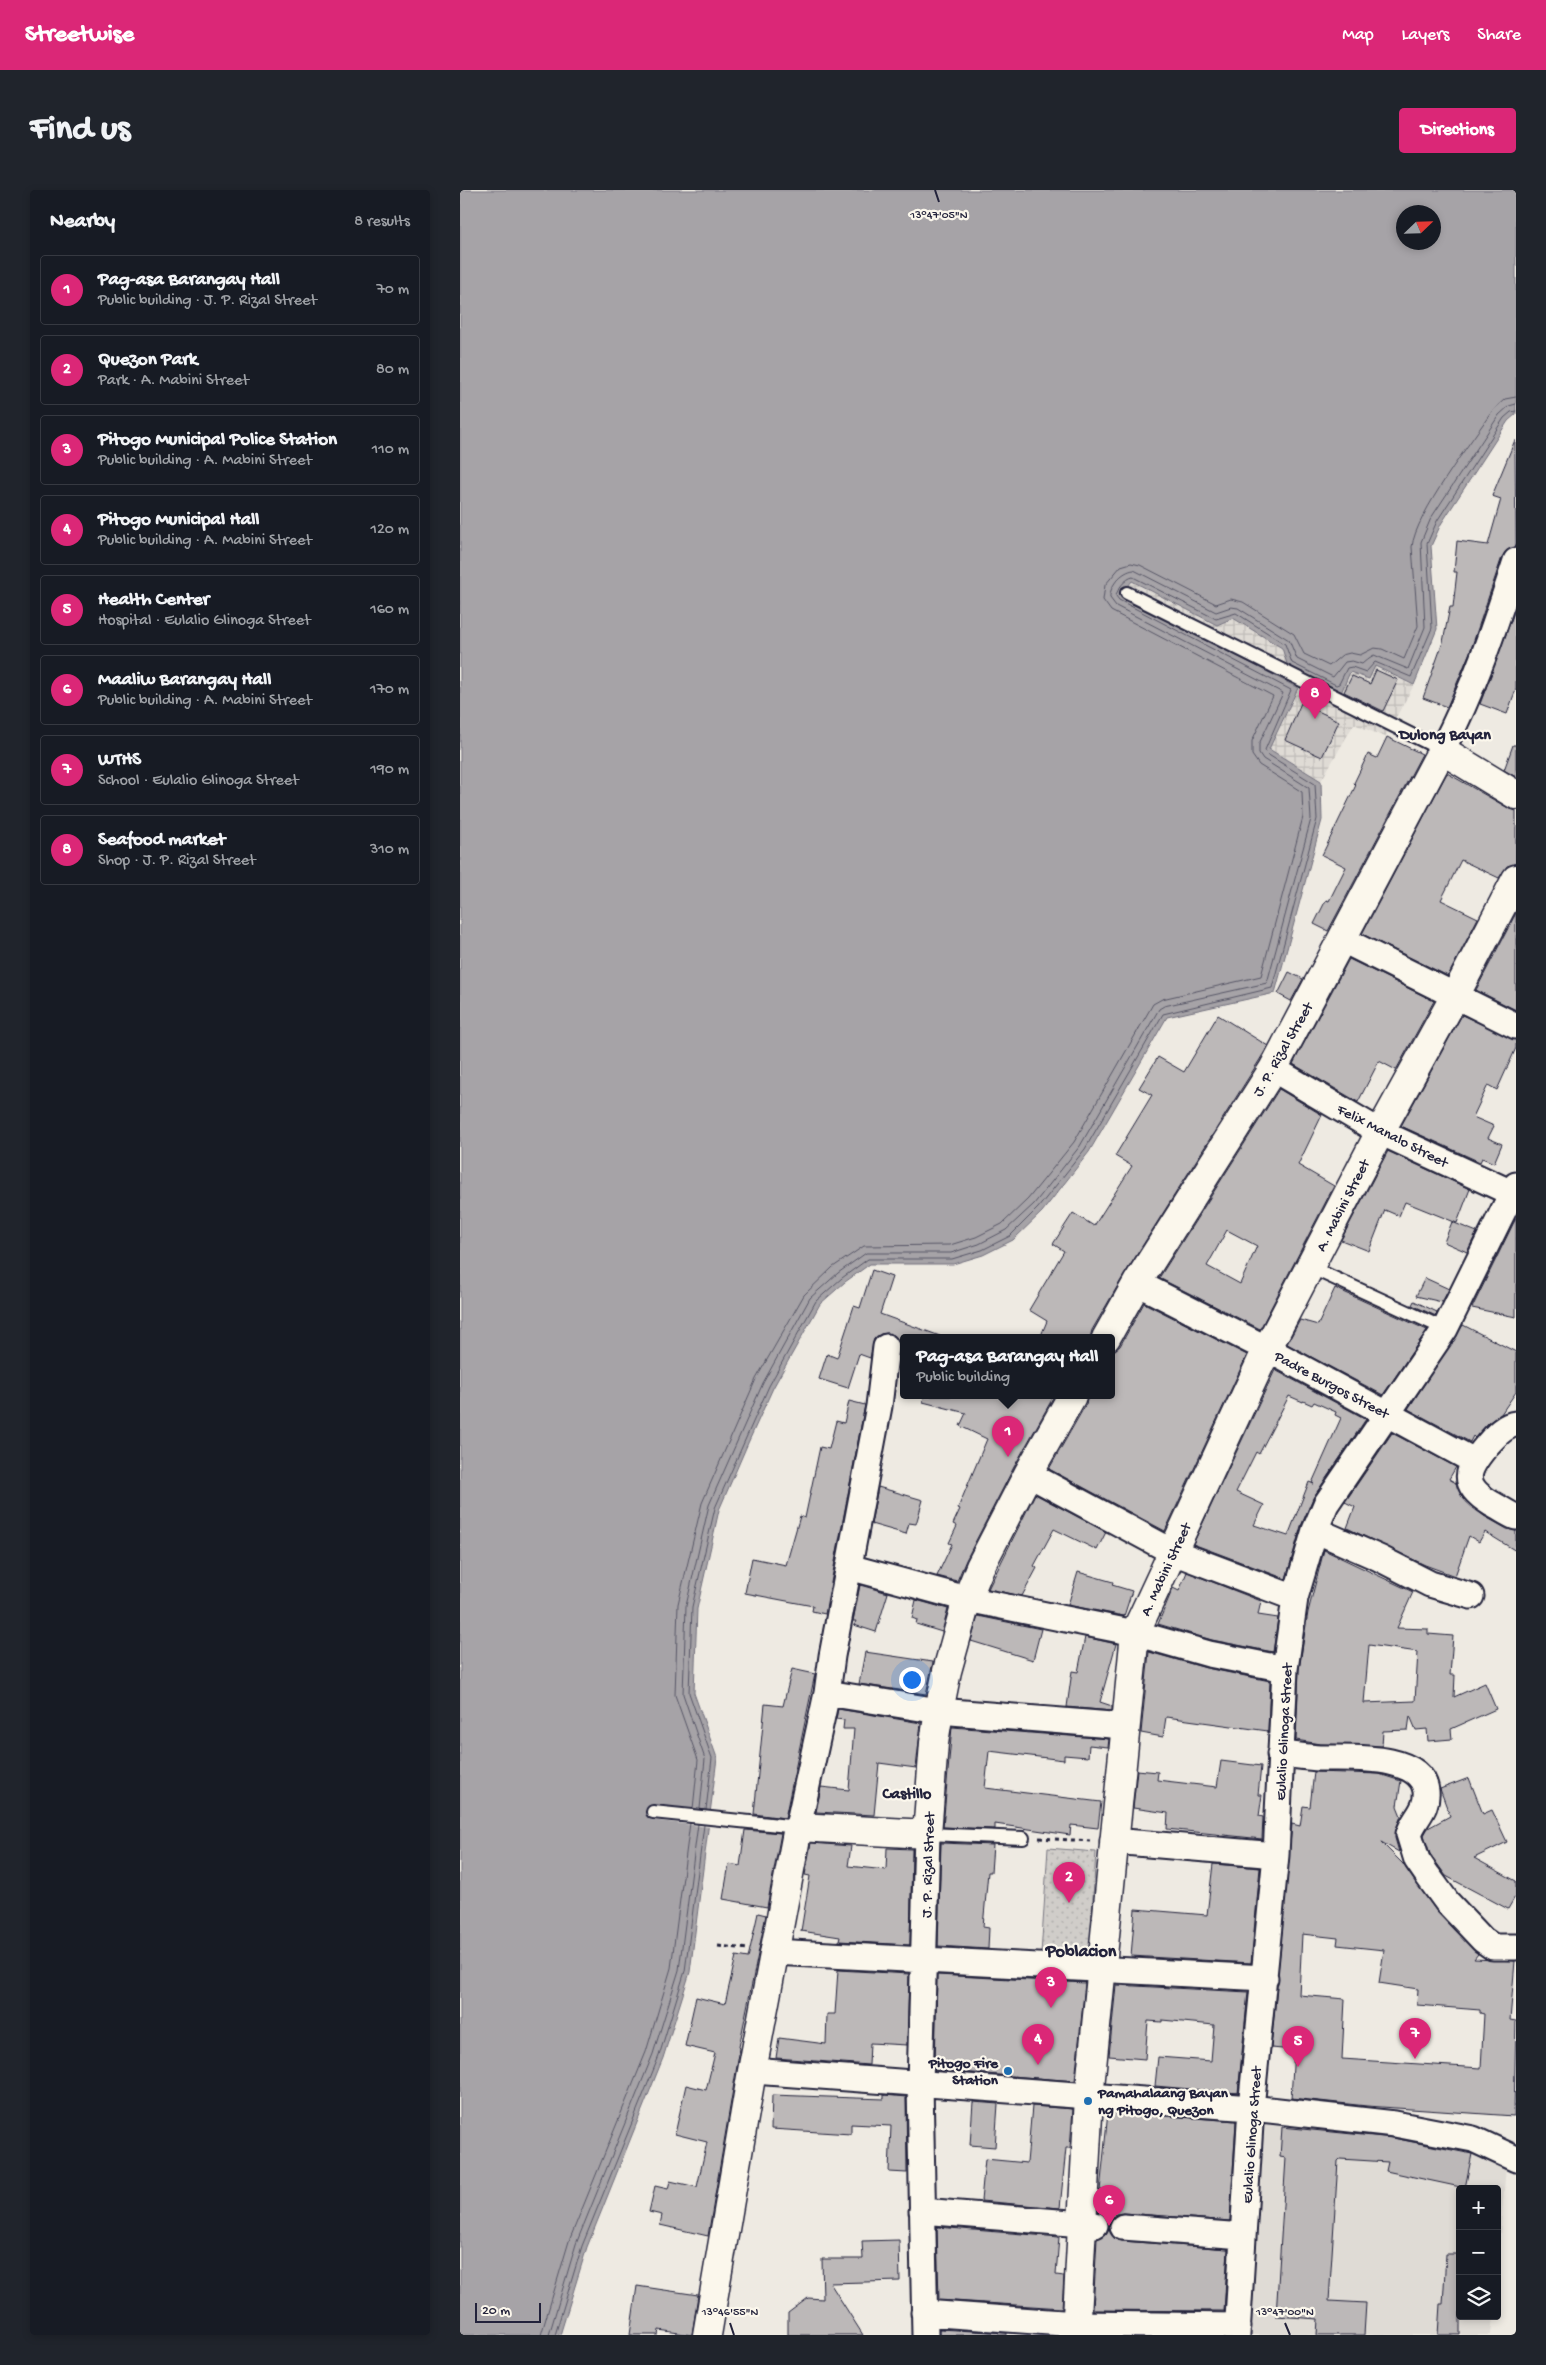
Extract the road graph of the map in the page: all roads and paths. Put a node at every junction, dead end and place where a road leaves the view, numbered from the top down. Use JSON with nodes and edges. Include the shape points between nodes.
{"nodes":[{"id":1,"x":1516,"y":561,"type":"edge"},
{"id":2,"x":1127,"y":593,"type":"dead end"},
{"id":3,"x":1442,"y":750,"type":"junction"},
{"id":4,"x":1516,"y":795,"type":"edge"},
{"id":5,"x":1516,"y":878,"type":"edge"},
{"id":6,"x":1343,"y":940,"type":"junction"},
{"id":7,"x":1456,"y":996,"type":"junction"},
{"id":8,"x":1516,"y":1026,"type":"edge"},
{"id":9,"x":1273,"y":1069,"type":"junction"},
{"id":10,"x":1380,"y":1132,"type":"junction"},
{"id":11,"x":1515,"y":1191,"type":"edge"},
{"id":12,"x":1310,"y":1267,"type":"junction"},
{"id":13,"x":1137,"y":1283,"type":"junction"},
{"id":14,"x":1446,"y":1329,"type":"junction"},
{"id":15,"x":1108,"y":1334,"type":"edge"},
{"id":16,"x":886,"y":1347,"type":"dead end"},
{"id":17,"x":1267,"y":1349,"type":"junction"},
{"id":18,"x":1070,"y":1399,"type":"edge"},
{"id":19,"x":1387,"y":1414,"type":"junction"},
{"id":20,"x":1516,"y":1424,"type":"edge"},
{"id":21,"x":1474,"y":1461,"type":"junction"},
{"id":22,"x":1028,"y":1474,"type":"junction"},
{"id":23,"x":1516,"y":1517,"type":"edge"},
{"id":24,"x":1315,"y":1530,"type":"junction"},
{"id":25,"x":1173,"y":1552,"type":"junction"},
{"id":26,"x":849,"y":1567,"type":"junction"},
{"id":27,"x":1471,"y":1596,"type":"dead end"},
{"id":28,"x":967,"y":1598,"type":"junction"},
{"id":29,"x":1295,"y":1598,"type":"junction"},
{"id":30,"x":1135,"y":1634,"type":"junction"},
{"id":31,"x":1285,"y":1669,"type":"junction"},
{"id":32,"x":827,"y":1693,"type":"junction"},
{"id":33,"x":939,"y":1711,"type":"junction"},
{"id":34,"x":1124,"y":1726,"type":"junction"},
{"id":35,"x":1280,"y":1754,"type":"junction"},
{"id":36,"x":653,"y":1812,"type":"dead end"},
{"id":37,"x":798,"y":1827,"type":"junction"},
{"id":38,"x":927,"y":1834,"type":"junction"},
{"id":39,"x":1023,"y":1838,"type":"joint"},
{"id":40,"x":1113,"y":1842,"type":"junction"},
{"id":41,"x":1276,"y":1856,"type":"junction"},
{"id":42,"x":718,"y":1946,"type":"dead end"},
{"id":43,"x":1516,"y":1947,"type":"edge"},
{"id":44,"x":773,"y":1952,"type":"junction"},
{"id":45,"x":924,"y":1959,"type":"junction"},
{"id":46,"x":1100,"y":1969,"type":"junction"},
{"id":47,"x":1265,"y":1978,"type":"junction"},
{"id":48,"x":752,"y":2071,"type":"junction"},
{"id":49,"x":920,"y":2084,"type":"junction"},
{"id":50,"x":1089,"y":2097,"type":"junction"},
{"id":51,"x":1251,"y":2108,"type":"junction"},
{"id":52,"x":1516,"y":2159,"type":"edge"},
{"id":53,"x":922,"y":2211,"type":"junction"},
{"id":54,"x":1089,"y":2225,"type":"junction"},
{"id":55,"x":1123,"y":2227,"type":"dead end"},
{"id":56,"x":1243,"y":2236,"type":"junction"},
{"id":57,"x":924,"y":2324,"type":"edge"},
{"id":58,"x":1077,"y":2329,"type":"edge"},
{"id":59,"x":1238,"y":2330,"type":"edge"},
{"id":60,"x":707,"y":2335,"type":"edge"}],
"edges":[{"from":1,"to":3,"type":"street","via":[[1486,653],[1464,708]]},
{"from":2,"to":3,"type":"lane"},
{"from":3,"to":4,"type":"street"},
{"from":3,"to":6,"type":"street","name":"J. P. Rizal Street"},
{"from":5,"to":7,"type":"street","name":"A. Mabini Street"},
{"from":6,"to":7,"type":"street"},
{"from":6,"to":9,"type":"street","name":"J. P. Rizal Street"},
{"from":7,"to":8,"type":"street"},
{"from":7,"to":10,"type":"street","name":"A. Mabini Street"},
{"from":9,"to":10,"type":"street","name":"Felix Manalo Street"},
{"from":9,"to":13,"type":"street","name":"J. P. Rizal Street"},
{"from":10,"to":11,"type":"street","name":"Felix Manalo Street"},
{"from":10,"to":12,"type":"street","name":"A. Mabini Street"},
{"from":11,"to":14,"type":"street","name":"Eulalio Glinoga Street"},
{"from":12,"to":14,"type":"lane"},
{"from":12,"to":17,"type":"street","name":"A. Mabini Street"},
{"from":13,"to":15,"type":"street","name":"J. P. Rizal Street"},
{"from":13,"to":17,"type":"street","name":"Padre Burgos Street"},
{"from":14,"to":19,"type":"street","name":"Eulalio Glinoga Street"},
{"from":16,"to":26,"type":"street"},
{"from":17,"to":19,"type":"street","name":"Padre Burgos Street"},
{"from":17,"to":25,"type":"street","name":"A. Mabini Street"},
{"from":18,"to":22,"type":"street","name":"J. P. Rizal Street"},
{"from":19,"to":21,"type":"street","name":"Padre Burgos Street"},
{"from":19,"to":24,"type":"street","name":"Eulalio Glinoga Street","via":[[1326,1504]]},
{"from":20,"to":21,"type":"street","via":[[1506,1427]]},
{"from":21,"to":23,"type":"street","via":[[1468,1475],[1471,1488]]},
{"from":22,"to":25,"type":"street"},
{"from":22,"to":28,"type":"street","name":"J. P. Rizal Street"},
{"from":24,"to":27,"type":"street","via":[[1430,1584]]},
{"from":24,"to":29,"type":"street","name":"Eulalio Glinoga Street"},
{"from":25,"to":29,"type":"street"},
{"from":25,"to":30,"type":"street","name":"A. Mabini Street"},
{"from":26,"to":28,"type":"street"},
{"from":26,"to":32,"type":"street"},
{"from":28,"to":30,"type":"street"},
{"from":28,"to":33,"type":"street","name":"J. P. Rizal Street"},
{"from":29,"to":31,"type":"street","name":"Eulalio Glinoga Street"},
{"from":30,"to":31,"type":"street"},
{"from":30,"to":34,"type":"street","name":"A. Mabini Street"},
{"from":31,"to":35,"type":"street","name":"Eulalio Glinoga Street"},
{"from":32,"to":33,"type":"street"},
{"from":32,"to":37,"type":"street"},
{"from":33,"to":34,"type":"street"},
{"from":33,"to":38,"type":"street","name":"J. P. Rizal Street"},
{"from":34,"to":40,"type":"street","name":"A. Mabini Street"},
{"from":35,"to":41,"type":"street","name":"Eulalio Glinoga Street"},
{"from":35,"to":43,"type":"street","via":[[1356,1757],[1387,1761],[1409,1769],[1426,1792],[1423,1811],[1409,1834],[1417,1860],[1448,1902],[1483,1940],[1493,1947]]},
{"from":36,"to":37,"type":"lane"},
{"from":37,"to":38,"type":"street"},
{"from":37,"to":44,"type":"street"},
{"from":38,"to":39,"type":"lane"},
{"from":38,"to":45,"type":"street","name":"J. P. Rizal Street"},
{"from":39,"to":40,"type":"path"},
{"from":40,"to":41,"type":"street"},
{"from":40,"to":46,"type":"street","name":"A. Mabini Street"},
{"from":41,"to":47,"type":"street","name":"Eulalio Glinoga Street"},
{"from":42,"to":44,"type":"path"},
{"from":44,"to":45,"type":"street"},
{"from":44,"to":48,"type":"street"},
{"from":45,"to":46,"type":"street"},
{"from":45,"to":49,"type":"street","name":"J. P. Rizal Street"},
{"from":46,"to":47,"type":"street"},
{"from":46,"to":50,"type":"street","name":"A. Mabini Street"},
{"from":47,"to":51,"type":"street","name":"Eulalio Glinoga Street"},
{"from":48,"to":49,"type":"street"},
{"from":48,"to":60,"type":"street"},
{"from":49,"to":50,"type":"street"},
{"from":49,"to":53,"type":"street","name":"J. P. Rizal Street"},
{"from":50,"to":51,"type":"street"},
{"from":50,"to":54,"type":"street","name":"A. Mabini Street"},
{"from":51,"to":52,"type":"street","via":[[1443,2132],[1473,2139]]},
{"from":51,"to":56,"type":"street","name":"Eulalio Glinoga Street"},
{"from":53,"to":54,"type":"street"},
{"from":53,"to":57,"type":"street","name":"J. P. Rizal Street"},
{"from":54,"to":58,"type":"street","name":"A. Mabini Street"},
{"from":55,"to":56,"type":"street"},
{"from":56,"to":59,"type":"street","name":"Eulalio Glinoga Street"},
{"from":57,"to":58,"type":"street"},
{"from":58,"to":59,"type":"street"}]}
